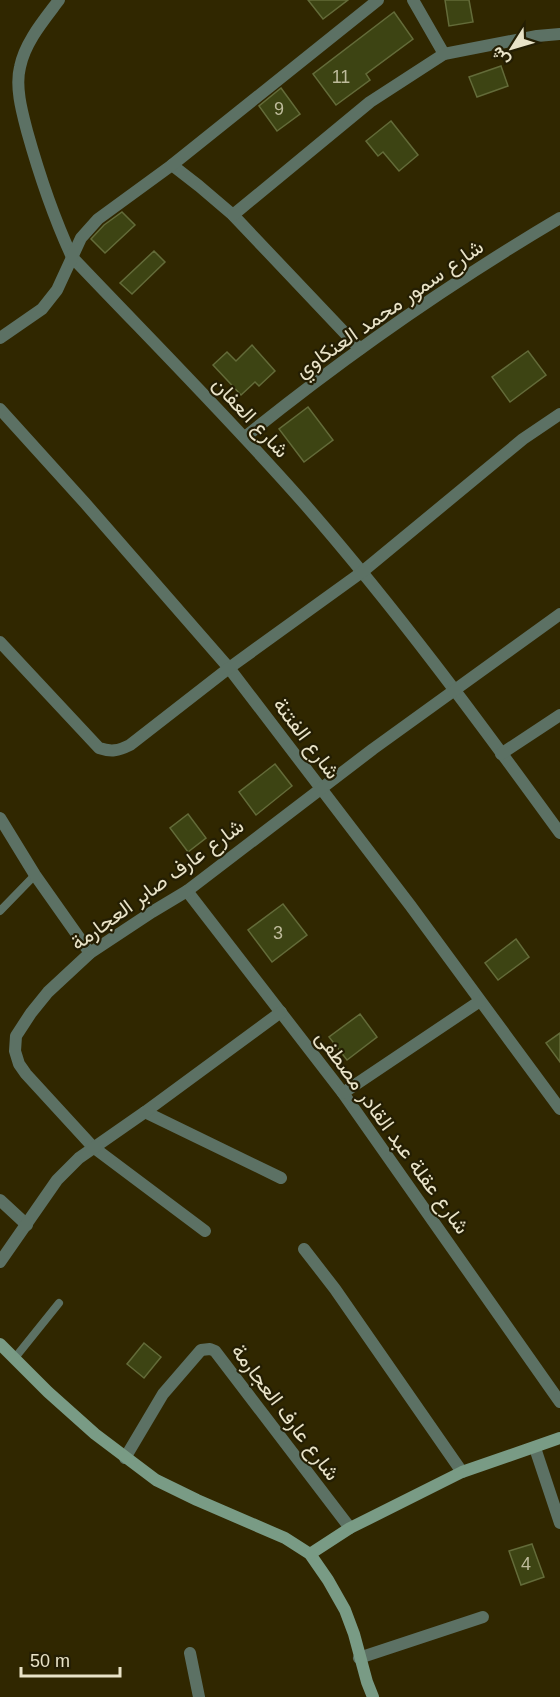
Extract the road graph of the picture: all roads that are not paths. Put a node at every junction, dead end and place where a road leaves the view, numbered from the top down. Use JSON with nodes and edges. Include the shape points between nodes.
{"nodes":[{"id":1,"x":59,"y":0,"type":"edge"},
{"id":2,"x":378,"y":0,"type":"edge"},
{"id":3,"x":413,"y":0,"type":"edge"},
{"id":4,"x":560,"y":34,"type":"edge"},
{"id":5,"x":444,"y":54,"type":"junction"},
{"id":6,"x":172,"y":165,"type":"junction"},
{"id":7,"x":232,"y":215,"type":"junction"},
{"id":8,"x":560,"y":218,"type":"edge"},
{"id":9,"x":72,"y":257,"type":"junction"},
{"id":10,"x":0,"y":338,"type":"edge"},
{"id":11,"x":360,"y":349,"type":"junction"},
{"id":12,"x":0,"y":409,"type":"edge"},
{"id":13,"x":560,"y":414,"type":"edge"},
{"id":14,"x":244,"y":437,"type":"junction"},
{"id":15,"x":362,"y":572,"type":"junction"},
{"id":16,"x":560,"y":614,"type":"edge"},
{"id":17,"x":1,"y":647,"type":"edge"},
{"id":18,"x":229,"y":668,"type":"junction"},
{"id":19,"x":454,"y":689,"type":"junction"},
{"id":20,"x":560,"y":715,"type":"edge"},
{"id":21,"x":501,"y":754,"type":"junction"},
{"id":22,"x":320,"y":789,"type":"junction"},
{"id":23,"x":0,"y":818,"type":"edge"},
{"id":24,"x":555,"y":818,"type":"edge"},
{"id":25,"x":560,"y":833,"type":"edge"},
{"id":26,"x":35,"y":875,"type":"junction"},
{"id":27,"x":187,"y":891,"type":"junction"},
{"id":28,"x":0,"y":911,"type":"edge"},
{"id":29,"x":90,"y":953,"type":"junction"},
{"id":30,"x":480,"y":1001,"type":"junction"},
{"id":31,"x":281,"y":1012,"type":"junction"},
{"id":32,"x":343,"y":1093,"type":"junction"},
{"id":33,"x":560,"y":1109,"type":"edge"},
{"id":34,"x":145,"y":1112,"type":"junction"},
{"id":35,"x":93,"y":1147,"type":"junction"},
{"id":36,"x":281,"y":1178,"type":"dead end"},
{"id":37,"x":0,"y":1200,"type":"edge"},
{"id":38,"x":27,"y":1225,"type":"junction"},
{"id":39,"x":205,"y":1231,"type":"dead end"},
{"id":40,"x":304,"y":1249,"type":"dead end"},
{"id":41,"x":0,"y":1262,"type":"edge"},
{"id":42,"x":59,"y":1303,"type":"dead end"},
{"id":43,"x":0,"y":1344,"type":"edge"},
{"id":44,"x":14,"y":1359,"type":"junction"},
{"id":45,"x":560,"y":1402,"type":"edge"},
{"id":46,"x":560,"y":1438,"type":"edge"},
{"id":47,"x":535,"y":1448,"type":"junction"},
{"id":48,"x":125,"y":1458,"type":"junction"},
{"id":49,"x":462,"y":1472,"type":"junction"},
{"id":50,"x":560,"y":1523,"type":"edge"},
{"id":51,"x":350,"y":1528,"type":"junction"},
{"id":52,"x":310,"y":1554,"type":"junction"},
{"id":53,"x":483,"y":1617,"type":"dead end"},
{"id":54,"x":190,"y":1653,"type":"dead end"},
{"id":55,"x":359,"y":1658,"type":"junction"},
{"id":56,"x":199,"y":1697,"type":"edge"},
{"id":57,"x":373,"y":1697,"type":"edge"}],
"edges":[{"from":1,"to":9,"type":"street","name":"شارع العفان","via":[[25,50],[19,88],[42,182]]},
{"from":2,"to":6,"type":"street"},
{"from":3,"to":5,"type":"street"},
{"from":4,"to":5,"type":"street"},
{"from":5,"to":7,"type":"street","via":[[370,102]]},
{"from":6,"to":7,"type":"street"},
{"from":6,"to":9,"type":"street","via":[[98,219],[81,238]]},
{"from":7,"to":11,"type":"street"},
{"from":8,"to":11,"type":"street","name":"شارع سمور محمد العنكاوي"},
{"from":9,"to":10,"type":"street","via":[[57,290],[42,309]]},
{"from":9,"to":14,"type":"street","name":"شارع العفان"},
{"from":11,"to":14,"type":"street","name":"شارع سمور محمد العنكاوي"},
{"from":12,"to":18,"type":"street","name":"شارع الفتنة"},
{"from":13,"to":15,"type":"street","via":[[523,439]]},
{"from":14,"to":15,"type":"street","name":"شارع العفان"},
{"from":15,"to":18,"type":"street"},
{"from":15,"to":19,"type":"street","name":"شارع العفان"},
{"from":16,"to":19,"type":"street","name":"شارع عارف صابر العجارمة"},
{"from":17,"to":18,"type":"street","via":[[90,740],[109,751],[130,745]]},
{"from":18,"to":22,"type":"street","name":"شارع الفتنة"},
{"from":19,"to":21,"type":"street","name":"شارع العفان"},
{"from":19,"to":22,"type":"street","name":"شارع عارف صابر العجارمة"},
{"from":20,"to":21,"type":"street"},
{"from":21,"to":24,"type":"street","name":"شارع العفان"},
{"from":22,"to":27,"type":"street","name":"شارع عارف صابر العجارمة"},
{"from":22,"to":30,"type":"street","name":"شارع الفتنة"},
{"from":23,"to":26,"type":"street"},
{"from":24,"to":25,"type":"street","name":"شارع العفان"},
{"from":26,"to":28,"type":"lane"},
{"from":26,"to":29,"type":"street"},
{"from":27,"to":29,"type":"street","name":"شارع عارف صابر العجارمة"},
{"from":27,"to":31,"type":"street","name":"شارع عقلة عبد القادر مصطفى"},
{"from":29,"to":35,"type":"street","name":"شارع عارف صابر العجارمة","via":[[38,1003],[14,1043],[26,1074]]},
{"from":30,"to":32,"type":"street"},
{"from":30,"to":33,"type":"street","name":"شارع الفتنة"},
{"from":31,"to":32,"type":"street","name":"شارع عقلة عبد القادر مصطفى"},
{"from":31,"to":34,"type":"street"},
{"from":32,"to":45,"type":"street","name":"شارع عقلة عبد القادر مصطفى"},
{"from":34,"to":35,"type":"street"},
{"from":34,"to":36,"type":"street"},
{"from":35,"to":38,"type":"street","via":[[67,1168]]},
{"from":35,"to":39,"type":"street","name":"شارع عارف صابر العجارمة"},
{"from":37,"to":38,"type":"street"},
{"from":38,"to":41,"type":"street"},
{"from":40,"to":49,"type":"street"},
{"from":42,"to":44,"type":"lane"},
{"from":43,"to":44,"type":"street"},
{"from":44,"to":48,"type":"street"},
{"from":46,"to":47,"type":"street"},
{"from":47,"to":49,"type":"street"},
{"from":47,"to":50,"type":"street"},
{"from":48,"to":51,"type":"street","name":"شارع عارف العجارمة","via":[[163,1394],[201,1350],[210,1349]]},
{"from":48,"to":52,"type":"street","via":[[156,1480]]},
{"from":49,"to":51,"type":"street"},
{"from":51,"to":52,"type":"street"},
{"from":52,"to":55,"type":"street","via":[[345,1611]]},
{"from":53,"to":55,"type":"street"},
{"from":54,"to":56,"type":"street"},
{"from":55,"to":57,"type":"street"}]}
